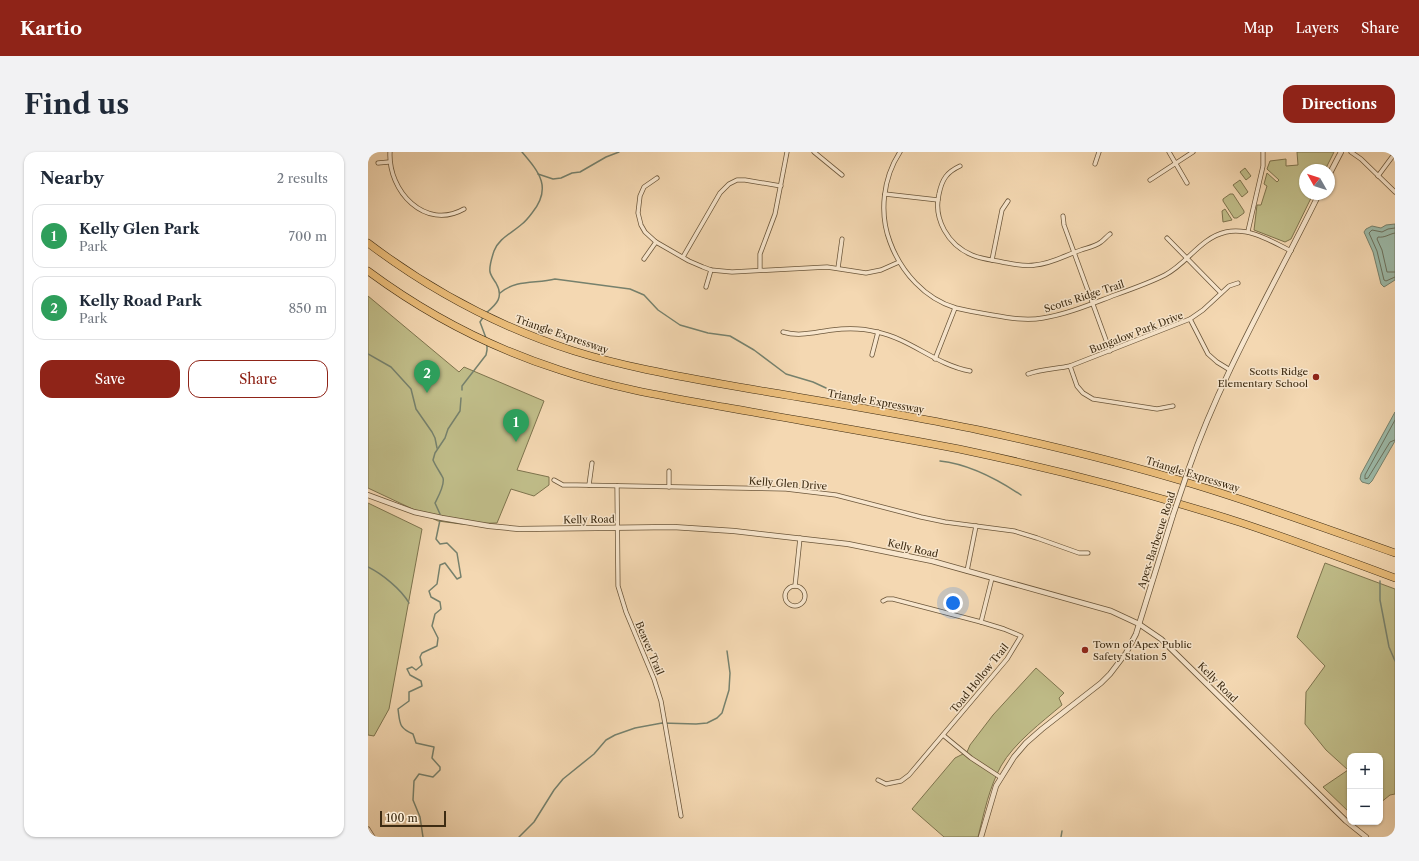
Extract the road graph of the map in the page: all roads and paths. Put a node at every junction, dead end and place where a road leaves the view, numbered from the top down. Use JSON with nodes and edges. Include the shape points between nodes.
{"nodes":[{"id":1,"x":390,"y":152,"type":"edge"},
{"id":2,"x":787,"y":152,"type":"edge"},
{"id":3,"x":814,"y":152,"type":"edge"},
{"id":4,"x":900,"y":152,"type":"edge"},
{"id":5,"x":1099,"y":152,"type":"edge"},
{"id":6,"x":1169,"y":152,"type":"edge"},
{"id":7,"x":1193,"y":152,"type":"edge"},
{"id":8,"x":1263,"y":152,"type":"edge"},
{"id":9,"x":1341,"y":152,"type":"edge"},
{"id":10,"x":1351,"y":152,"type":"edge"},
{"id":11,"x":1395,"y":153,"type":"edge"},
{"id":12,"x":390,"y":162,"type":"junction"},
{"id":13,"x":378,"y":163,"type":"dead end"},
{"id":14,"x":1176,"y":163,"type":"junction"},
{"id":15,"x":1095,"y":164,"type":"dead end"},
{"id":16,"x":1335,"y":164,"type":"edge"},
{"id":17,"x":960,"y":166,"type":"dead end"},
{"id":18,"x":842,"y":176,"type":"dead end"},
{"id":19,"x":1378,"y":176,"type":"junction"},
{"id":20,"x":657,"y":178,"type":"dead end"},
{"id":21,"x":1150,"y":180,"type":"dead end"},
{"id":22,"x":1187,"y":183,"type":"dead end"},
{"id":23,"x":781,"y":186,"type":"junction"},
{"id":24,"x":1395,"y":192,"type":"edge"},
{"id":25,"x":885,"y":194,"type":"junction"},
{"id":26,"x":938,"y":200,"type":"junction"},
{"id":27,"x":1316,"y":200,"type":"edge"},
{"id":28,"x":1008,"y":201,"type":"dead end"},
{"id":29,"x":464,"y":209,"type":"dead end"},
{"id":30,"x":1063,"y":216,"type":"dead end"},
{"id":31,"x":1248,"y":231,"type":"junction"},
{"id":32,"x":1110,"y":234,"type":"dead end"},
{"id":33,"x":1167,"y":238,"type":"dead end"},
{"id":34,"x":842,"y":239,"type":"dead end"},
{"id":35,"x":656,"y":242,"type":"junction"},
{"id":36,"x":368,"y":243,"type":"edge"},
{"id":37,"x":1291,"y":252,"type":"junction"},
{"id":38,"x":1074,"y":253,"type":"junction"},
{"id":39,"x":682,"y":257,"type":"junction"},
{"id":40,"x":644,"y":259,"type":"dead end"},
{"id":41,"x":1186,"y":259,"type":"junction"},
{"id":42,"x":992,"y":260,"type":"junction"},
{"id":43,"x":899,"y":262,"type":"junction"},
{"id":44,"x":838,"y":268,"type":"junction"},
{"id":45,"x":711,"y":270,"type":"junction"},
{"id":46,"x":760,"y":270,"type":"junction"},
{"id":47,"x":368,"y":271,"type":"edge"},
{"id":48,"x":1238,"y":283,"type":"dead end"},
{"id":49,"x":706,"y":287,"type":"dead end"},
{"id":50,"x":1221,"y":294,"type":"junction"},
{"id":51,"x":1093,"y":303,"type":"junction"},
{"id":52,"x":955,"y":308,"type":"junction"},
{"id":53,"x":1190,"y":319,"type":"junction"},
{"id":54,"x":783,"y":332,"type":"dead end"},
{"id":55,"x":878,"y":332,"type":"junction"},
{"id":56,"x":1110,"y":351,"type":"junction"},
{"id":57,"x":872,"y":355,"type":"dead end"},
{"id":58,"x":935,"y":359,"type":"junction"},
{"id":59,"x":1070,"y":366,"type":"junction"},
{"id":60,"x":1230,"y":370,"type":"junction"},
{"id":61,"x":970,"y":371,"type":"dead end"},
{"id":62,"x":1028,"y":374,"type":"dead end"},
{"id":63,"x":1173,"y":406,"type":"dead end"},
{"id":64,"x":592,"y":463,"type":"dead end"},
{"id":65,"x":669,"y":471,"type":"dead end"},
{"id":66,"x":554,"y":480,"type":"dead end"},
{"id":67,"x":589,"y":485,"type":"junction"},
{"id":68,"x":616,"y":486,"type":"junction"},
{"id":69,"x":669,"y":487,"type":"junction"},
{"id":70,"x":368,"y":495,"type":"edge"},
{"id":71,"x":976,"y":526,"type":"junction"},
{"id":72,"x":618,"y":527,"type":"junction"},
{"id":73,"x":800,"y":538,"type":"junction"},
{"id":74,"x":1088,"y":553,"type":"dead end"},
{"id":75,"x":1395,"y":553,"type":"edge"},
{"id":76,"x":967,"y":571,"type":"junction"},
{"id":77,"x":992,"y":578,"type":"junction"},
{"id":78,"x":1395,"y":578,"type":"edge"},
{"id":79,"x":795,"y":586,"type":"junction"},
{"id":80,"x":883,"y":601,"type":"dead end"},
{"id":81,"x":981,"y":622,"type":"junction"},
{"id":82,"x":1139,"y":624,"type":"junction"},
{"id":83,"x":943,"y":735,"type":"junction"},
{"id":84,"x":1000,"y":777,"type":"junction"},
{"id":85,"x":878,"y":780,"type":"dead end"},
{"id":86,"x":681,"y":816,"type":"dead end"},
{"id":87,"x":368,"y":829,"type":"edge"},
{"id":88,"x":373,"y":837,"type":"edge"},
{"id":89,"x":981,"y":837,"type":"edge"},
{"id":90,"x":1366,"y":837,"type":"edge"}],
"edges":[{"from":1,"to":12,"type":"street"},
{"from":2,"to":23,"type":"street"},
{"from":3,"to":18,"type":"street"},
{"from":4,"to":25,"type":"street","name":"Scotts Ridge Trail","via":[[892,168]]},
{"from":5,"to":15,"type":"street"},
{"from":6,"to":14,"type":"street"},
{"from":7,"to":14,"type":"street"},
{"from":8,"to":31,"type":"street","via":[[1263,166]]},
{"from":9,"to":16,"type":"street"},
{"from":10,"to":19,"type":"street"},
{"from":11,"to":19,"type":"street"},
{"from":12,"to":13,"type":"street"},
{"from":12,"to":29,"type":"street","via":[[394,181],[409,201],[419,208],[444,215],[455,214]]},
{"from":14,"to":21,"type":"street"},
{"from":14,"to":22,"type":"street"},
{"from":17,"to":26,"type":"street","via":[[948,173]]},
{"from":19,"to":24,"type":"street"},
{"from":20,"to":35,"type":"street","via":[[644,187],[638,207],[641,225]]},
{"from":23,"to":39,"type":"street","via":[[745,180],[729,184],[720,193]]},
{"from":23,"to":46,"type":"street","via":[[775,214],[760,254]]},
{"from":25,"to":26,"type":"street"},
{"from":25,"to":43,"type":"street","name":"Scotts Ridge Trail","via":[[885,221],[889,241]]},
{"from":26,"to":42,"type":"street","via":[[941,224],[952,242],[967,253]]},
{"from":27,"to":37,"type":"street","name":"Apex-Barbecue Road"},
{"from":28,"to":42,"type":"street","via":[[1002,210]]},
{"from":30,"to":38,"type":"street"},
{"from":31,"to":37,"type":"street","name":"Scotts Ridge Trail"},
{"from":31,"to":41,"type":"street","name":"Scotts Ridge Trail","via":[[1218,234],[1203,242]]},
{"from":32,"to":38,"type":"street","via":[[1100,243]]},
{"from":33,"to":41,"type":"street"},
{"from":34,"to":44,"type":"street"},
{"from":35,"to":39,"type":"street"},
{"from":35,"to":40,"type":"street"},
{"from":36,"to":75,"type":"highway","name":"Triangle Expressway","via":[[468,307],[504,324],[589,356],[671,375],[911,417],[1048,446],[1191,484]]},
{"from":37,"to":60,"type":"street","name":"Apex-Barbecue Road"},
{"from":38,"to":42,"type":"street","via":[[1035,265],[1022,266]]},
{"from":38,"to":51,"type":"street"},
{"from":39,"to":45,"type":"street"},
{"from":41,"to":50,"type":"street"},
{"from":41,"to":51,"type":"street","name":"Scotts Ridge Trail","via":[[1173,271],[1157,279]]},
{"from":43,"to":44,"type":"street","via":[[872,272]]},
{"from":43,"to":52,"type":"street","name":"Scotts Ridge Trail","via":[[924,290]]},
{"from":44,"to":46,"type":"street"},
{"from":45,"to":46,"type":"street"},
{"from":45,"to":49,"type":"street"},
{"from":47,"to":78,"type":"highway","via":[[413,302],[459,328],[500,348],[583,377],[664,396],[943,446],[1066,473],[1157,497],[1243,524]]},
{"from":48,"to":50,"type":"street","name":"Bungalow Park Drive","via":[[1229,286]]},
{"from":50,"to":53,"type":"street","name":"Bungalow Park Drive"},
{"from":51,"to":52,"type":"street","name":"Scotts Ridge Trail","via":[[1056,316],[1035,319],[1015,319]]},
{"from":51,"to":56,"type":"street"},
{"from":52,"to":58,"type":"street"},
{"from":53,"to":56,"type":"street","name":"Bungalow Park Drive"},
{"from":53,"to":60,"type":"street","via":[[1208,354]]},
{"from":54,"to":55,"type":"street","via":[[796,335],[849,328]]},
{"from":55,"to":57,"type":"street"},
{"from":55,"to":58,"type":"street","via":[[901,339]]},
{"from":56,"to":59,"type":"street","name":"Bungalow Park Drive"},
{"from":58,"to":61,"type":"street"},
{"from":59,"to":62,"type":"street","name":"Bungalow Park Drive"},
{"from":59,"to":63,"type":"street","via":[[1077,386],[1093,399],[1157,409]]},
{"from":60,"to":82,"type":"street","name":"Apex-Barbecue Road","bridge":true,"via":[[1189,468]]},
{"from":64,"to":67,"type":"street"},
{"from":65,"to":69,"type":"street"},
{"from":66,"to":67,"type":"street","name":"Kelly Glen Drive","via":[[563,485]]},
{"from":67,"to":68,"type":"street","name":"Kelly Glen Drive"},
{"from":68,"to":69,"type":"street","name":"Kelly Glen Drive"},
{"from":68,"to":72,"type":"street","name":"Beaver Trail"},
{"from":69,"to":71,"type":"street","name":"Kelly Glen Drive","via":[[809,491],[850,498],[927,518]]},
{"from":70,"to":72,"type":"street","name":"Kelly Road","via":[[414,512],[489,526],[518,529]]},
{"from":71,"to":74,"type":"street","name":"Kelly Glen Drive","via":[[1025,534],[1079,554]]},
{"from":71,"to":76,"type":"street"},
{"from":72,"to":73,"type":"street","name":"Kelly Road","via":[[673,527]]},
{"from":72,"to":86,"type":"street","name":"Beaver Trail","via":[[618,586],[661,701]]},
{"from":73,"to":76,"type":"street","name":"Kelly Road","via":[[882,550]]},
{"from":73,"to":79,"type":"street"},
{"from":76,"to":77,"type":"street","name":"Kelly Road"},
{"from":77,"to":81,"type":"street"},
{"from":77,"to":82,"type":"street","name":"Kelly Road","via":[[1111,611]]},
{"from":79,"to":79,"type":"street","via":[[787,590],[785,596],[789,604],[795,606],[804,600],[805,594],[801,588]]},
{"from":80,"to":81,"type":"street","name":"Toad Hollow Trail","via":[[893,599]]},
{"from":81,"to":83,"type":"street","name":"Toad Hollow Trail","via":[[1021,636],[1007,658]]},
{"from":82,"to":84,"type":"street","name":"Apex-Barbecue Road","via":[[1126,653],[1110,674],[1026,743]]},
{"from":82,"to":90,"type":"street","name":"Kelly Road","via":[[1161,639],[1344,819]]},
{"from":83,"to":84,"type":"street"},
{"from":83,"to":85,"type":"street","name":"Toad Hollow Trail","via":[[901,781],[886,784]]},
{"from":84,"to":89,"type":"street","name":"Apex-Barbecue Road"},
{"from":87,"to":88,"type":"street"}]}
